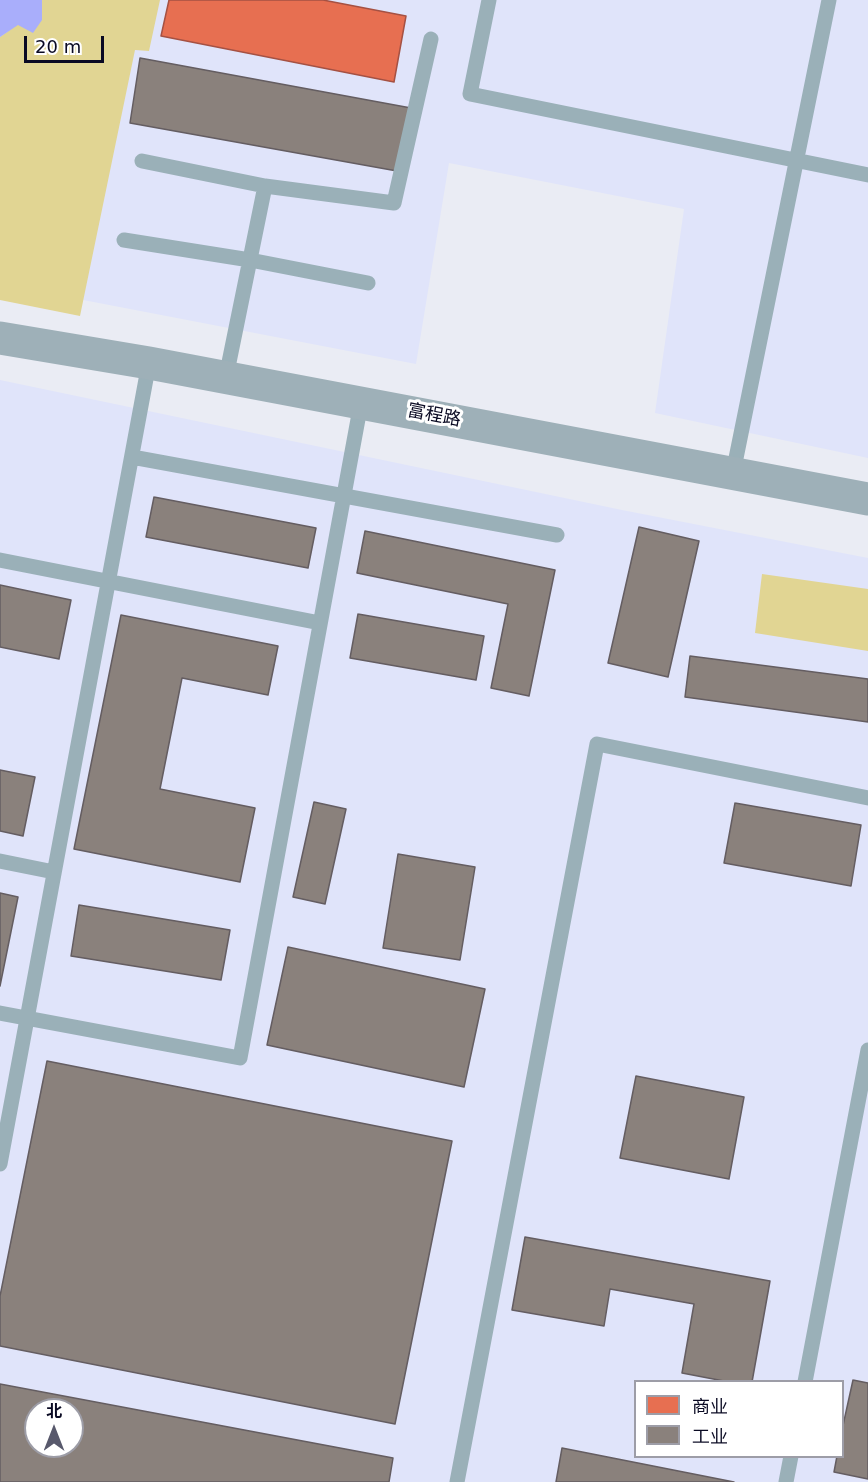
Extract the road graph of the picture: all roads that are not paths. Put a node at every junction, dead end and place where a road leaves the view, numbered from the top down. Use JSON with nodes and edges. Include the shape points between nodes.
{"nodes":[{"id":1,"x":489,"y":0,"type":"edge"},
{"id":2,"x":829,"y":0,"type":"edge"},
{"id":3,"x":431,"y":39,"type":"dead end"},
{"id":4,"x":796,"y":160,"type":"junction"},
{"id":5,"x":142,"y":161,"type":"dead end"},
{"id":6,"x":868,"y":175,"type":"edge"},
{"id":7,"x":265,"y":186,"type":"junction"},
{"id":8,"x":124,"y":240,"type":"dead end"},
{"id":9,"x":250,"y":260,"type":"junction"},
{"id":10,"x":368,"y":284,"type":"dead end"},
{"id":11,"x":0,"y":338,"type":"edge"},
{"id":12,"x":149,"y":363,"type":"junction"},
{"id":13,"x":226,"y":377,"type":"junction"},
{"id":14,"x":361,"y":403,"type":"junction"},
{"id":15,"x":132,"y":457,"type":"junction"},
{"id":16,"x":733,"y":473,"type":"junction"},
{"id":17,"x":344,"y":496,"type":"junction"},
{"id":18,"x":868,"y":499,"type":"edge"},
{"id":19,"x":557,"y":535,"type":"dead end"},
{"id":20,"x":0,"y":560,"type":"edge"},
{"id":21,"x":108,"y":581,"type":"junction"},
{"id":22,"x":320,"y":623,"type":"junction"},
{"id":23,"x":868,"y":798,"type":"edge"},
{"id":24,"x":0,"y":861,"type":"edge"},
{"id":25,"x":54,"y":872,"type":"junction"},
{"id":26,"x":0,"y":1013,"type":"edge"},
{"id":27,"x":27,"y":1018,"type":"junction"},
{"id":28,"x":868,"y":1050,"type":"edge"},
{"id":29,"x":0,"y":1164,"type":"edge"},
{"id":30,"x":805,"y":1380,"type":"edge"},
{"id":31,"x":791,"y":1458,"type":"edge"},
{"id":32,"x":457,"y":1482,"type":"edge"},
{"id":33,"x":786,"y":1482,"type":"edge"}],
"edges":[{"from":1,"to":4,"type":"lane","via":[[470,94]]},
{"from":2,"to":4,"type":"lane"},
{"from":3,"to":7,"type":"lane","via":[[394,203]]},
{"from":4,"to":6,"type":"lane"},
{"from":4,"to":16,"type":"lane"},
{"from":5,"to":7,"type":"lane"},
{"from":7,"to":9,"type":"lane"},
{"from":8,"to":9,"type":"lane"},
{"from":9,"to":10,"type":"lane"},
{"from":9,"to":13,"type":"lane"},
{"from":11,"to":12,"type":"main road","name":"富程路"},
{"from":12,"to":13,"type":"main road","name":"富程路"},
{"from":12,"to":15,"type":"lane"},
{"from":13,"to":14,"type":"main road","name":"富程路"},
{"from":14,"to":16,"type":"main road","name":"富程路"},
{"from":14,"to":17,"type":"lane"},
{"from":15,"to":17,"type":"lane"},
{"from":15,"to":21,"type":"lane"},
{"from":16,"to":18,"type":"main road","name":"富程路"},
{"from":17,"to":19,"type":"lane"},
{"from":17,"to":22,"type":"lane"},
{"from":20,"to":21,"type":"lane"},
{"from":21,"to":22,"type":"lane"},
{"from":21,"to":25,"type":"lane"},
{"from":22,"to":27,"type":"lane","via":[[240,1058]]},
{"from":23,"to":32,"type":"lane","via":[[597,744]]},
{"from":24,"to":25,"type":"lane"},
{"from":25,"to":27,"type":"lane"},
{"from":26,"to":27,"type":"lane"},
{"from":27,"to":29,"type":"lane"},
{"from":28,"to":30,"type":"lane"},
{"from":31,"to":33,"type":"lane"}]}
